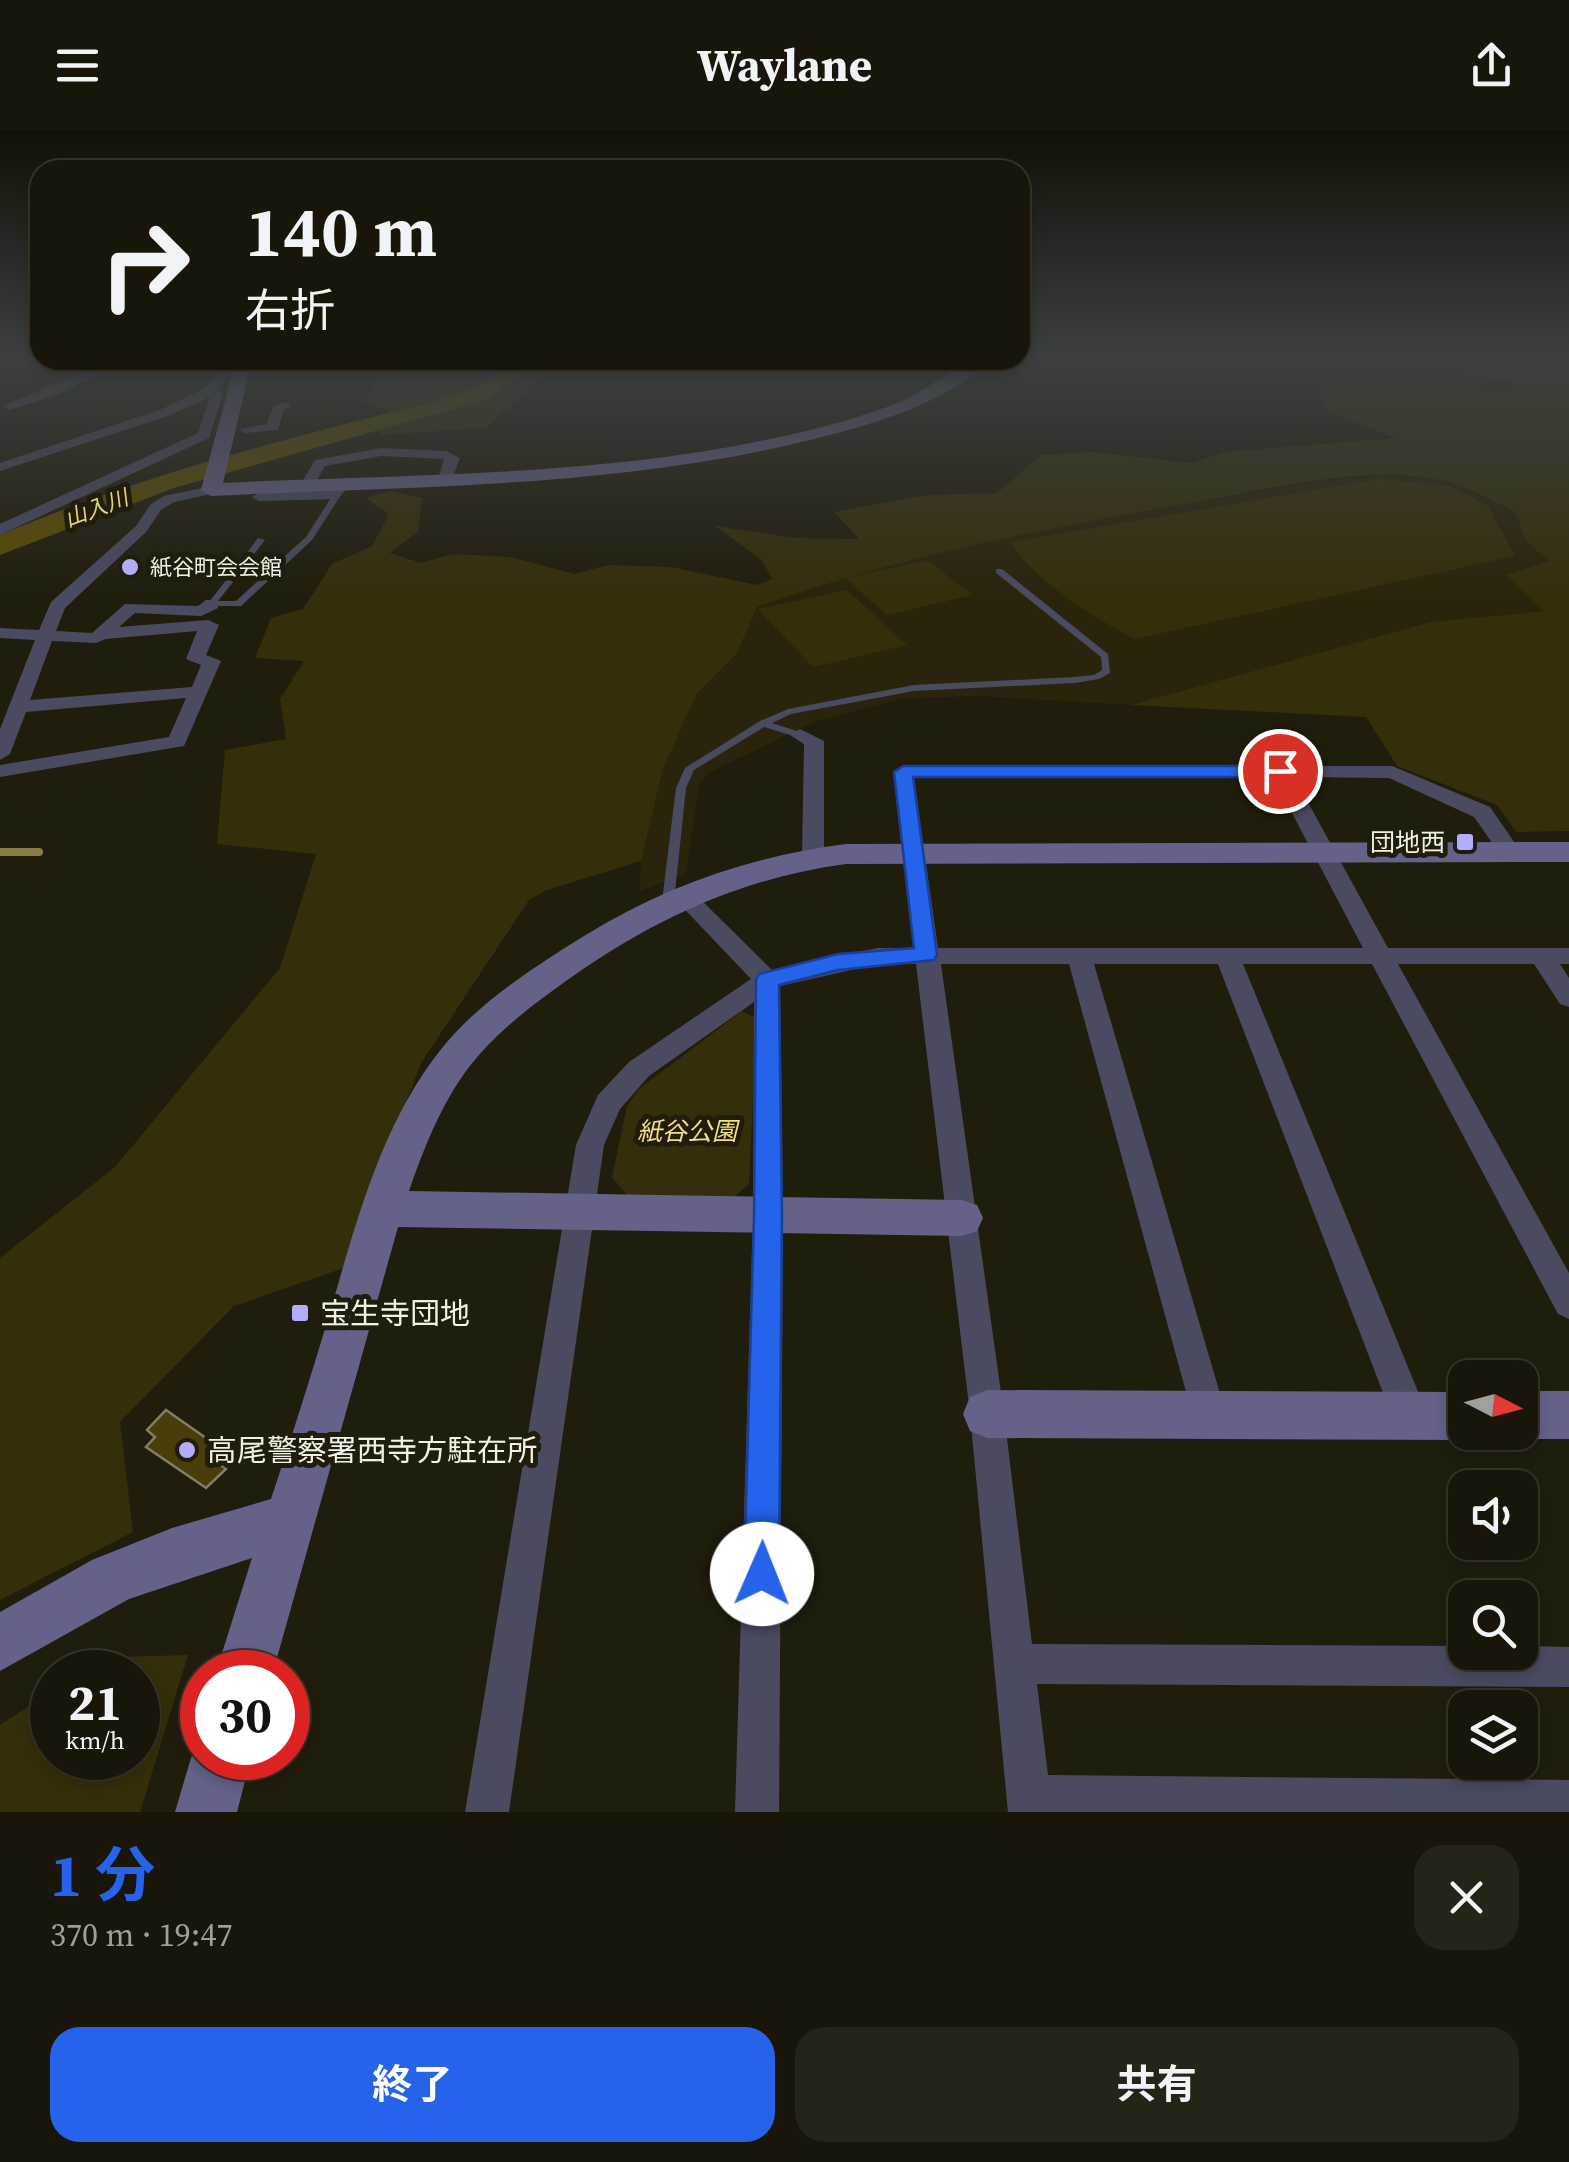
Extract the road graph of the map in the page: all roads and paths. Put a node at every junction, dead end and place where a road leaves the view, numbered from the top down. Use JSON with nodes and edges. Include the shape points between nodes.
{"nodes":[{"id":1,"x":88,"y":438,"type":"edge"},
{"id":2,"x":196,"y":438,"type":"edge"},
{"id":3,"x":235,"y":438,"type":"edge"},
{"id":4,"x":239,"y":438,"type":"edge"},
{"id":5,"x":793,"y":438,"type":"edge"},
{"id":6,"x":231,"y":452,"type":"junction"},
{"id":7,"x":0,"y":467,"type":"edge"},
{"id":8,"x":445,"y":479,"type":"junction"},
{"id":9,"x":223,"y":483,"type":"junction"},
{"id":10,"x":308,"y":484,"type":"junction"},
{"id":11,"x":341,"y":489,"type":"junction"},
{"id":12,"x":260,"y":497,"type":"dead end"},
{"id":13,"x":0,"y":530,"type":"edge"},
{"id":14,"x":261,"y":540,"type":"dead end"},
{"id":15,"x":238,"y":564,"type":"junction"},
{"id":16,"x":279,"y":567,"type":"junction"},
{"id":17,"x":1000,"y":571,"type":"dead end"},
{"id":18,"x":212,"y":604,"type":"junction"},
{"id":19,"x":0,"y":633,"type":"edge"},
{"id":20,"x":100,"y":634,"type":"junction"},
{"id":21,"x":45,"y":635,"type":"junction"},
{"id":22,"x":196,"y":692,"type":"junction"},
{"id":23,"x":17,"y":707,"type":"junction"},
{"id":24,"x":762,"y":723,"type":"junction"},
{"id":25,"x":800,"y":735,"type":"joint"},
{"id":26,"x":2,"y":743,"type":"edge"},
{"id":27,"x":0,"y":770,"type":"edge"},
{"id":28,"x":1280,"y":771,"type":"junction"},
{"id":29,"x":913,"y":851,"type":"junction"},
{"id":30,"x":1510,"y":852,"type":"junction"},
{"id":31,"x":1569,"y":852,"type":"edge"},
{"id":32,"x":1327,"y":853,"type":"junction"},
{"id":33,"x":814,"y":857,"type":"junction"},
{"id":34,"x":676,"y":898,"type":"junction"},
{"id":35,"x":926,"y":955,"type":"junction"},
{"id":36,"x":1080,"y":956,"type":"junction"},
{"id":37,"x":1227,"y":956,"type":"junction"},
{"id":38,"x":1381,"y":956,"type":"junction"},
{"id":39,"x":1555,"y":956,"type":"edge"},
{"id":40,"x":767,"y":980,"type":"junction"},
{"id":41,"x":1569,"y":998,"type":"edge"},
{"id":42,"x":384,"y":1209,"type":"junction"},
{"id":43,"x":580,"y":1212,"type":"junction"},
{"id":44,"x":768,"y":1216,"type":"junction"},
{"id":45,"x":962,"y":1218,"type":"junction"},
{"id":46,"x":1569,"y":1304,"type":"edge"},
{"id":47,"x":987,"y":1414,"type":"junction"},
{"id":48,"x":1210,"y":1414,"type":"junction"},
{"id":49,"x":1538,"y":1415,"type":"edge"},
{"id":50,"x":1569,"y":1415,"type":"edge"},
{"id":51,"x":1410,"y":1416,"type":"junction"},
{"id":52,"x":1448,"y":1416,"type":"edge"},
{"id":53,"x":287,"y":1521,"type":"junction"},
{"id":54,"x":0,"y":1643,"type":"edge"},
{"id":55,"x":251,"y":1650,"type":"edge"},
{"id":56,"x":1016,"y":1664,"type":"junction"},
{"id":57,"x":1569,"y":1667,"type":"edge"},
{"id":58,"x":215,"y":1780,"type":"edge"},
{"id":59,"x":1569,"y":1802,"type":"edge"},
{"id":60,"x":1029,"y":1804,"type":"edge"},
{"id":61,"x":206,"y":1812,"type":"edge"},
{"id":62,"x":487,"y":1812,"type":"edge"},
{"id":63,"x":757,"y":1812,"type":"edge"}],
"edges":[{"from":1,"to":7,"type":"street"},
{"from":2,"to":13,"type":"street"},
{"from":3,"to":6,"type":"street"},
{"from":4,"to":6,"type":"street"},
{"from":5,"to":8,"type":"street","via":[[608,470]]},
{"from":6,"to":9,"type":"street"},
{"from":8,"to":10,"type":"street","via":[[453,458],[446,454],[381,452],[320,463]]},
{"from":8,"to":11,"type":"street"},
{"from":9,"to":10,"type":"street"},
{"from":9,"to":21,"type":"street","via":[[156,507],[57,606]]},
{"from":10,"to":11,"type":"street"},
{"from":11,"to":12,"type":"street"},
{"from":11,"to":16,"type":"lane"},
{"from":14,"to":15,"type":"lane"},
{"from":15,"to":16,"type":"lane"},
{"from":15,"to":18,"type":"lane"},
{"from":16,"to":18,"type":"lane","via":[[238,604]]},
{"from":17,"to":24,"type":"lane","via":[[1105,656],[1106,671],[1075,680],[914,688],[803,708]]},
{"from":18,"to":20,"type":"street","via":[[200,611],[131,608]]},
{"from":19,"to":21,"type":"street"},
{"from":20,"to":21,"type":"street"},
{"from":20,"to":22,"type":"street","via":[[213,624],[195,659],[212,662]]},
{"from":21,"to":23,"type":"street"},
{"from":22,"to":23,"type":"street"},
{"from":22,"to":27,"type":"street","via":[[174,744]]},
{"from":23,"to":26,"type":"street"},
{"from":24,"to":25,"type":"lane"},
{"from":24,"to":34,"type":"lane","via":[[690,768],[681,788]]},
{"from":25,"to":33,"type":"street","via":[[814,741]]},
{"from":28,"to":29,"type":"street","via":[[903,772]]},
{"from":28,"to":30,"type":"street","via":[[1392,772],[1482,812]]},
{"from":28,"to":32,"type":"street"},
{"from":29,"to":32,"type":"street"},
{"from":29,"to":33,"type":"street"},
{"from":29,"to":35,"type":"street"},
{"from":30,"to":31,"type":"street"},
{"from":30,"to":32,"type":"street"},
{"from":32,"to":38,"type":"street"},
{"from":33,"to":34,"type":"street","via":[[772,864]]},
{"from":34,"to":40,"type":"street"},
{"from":34,"to":42,"type":"street","via":[[573,958],[484,1027],[446,1069],[412,1129]]},
{"from":35,"to":36,"type":"street"},
{"from":35,"to":40,"type":"street","via":[[838,962]]},
{"from":35,"to":45,"type":"street"},
{"from":36,"to":37,"type":"street"},
{"from":36,"to":48,"type":"street"},
{"from":37,"to":38,"type":"street"},
{"from":37,"to":51,"type":"street"},
{"from":38,"to":39,"type":"street"},
{"from":38,"to":46,"type":"street"},
{"from":39,"to":41,"type":"street"},
{"from":40,"to":43,"type":"street","via":[[639,1069],[608,1103],[590,1145]]},
{"from":40,"to":44,"type":"street"},
{"from":42,"to":43,"type":"street"},
{"from":42,"to":53,"type":"street"},
{"from":43,"to":44,"type":"street"},
{"from":43,"to":62,"type":"street"},
{"from":44,"to":45,"type":"street"},
{"from":44,"to":63,"type":"street"},
{"from":45,"to":47,"type":"street"},
{"from":47,"to":48,"type":"street"},
{"from":47,"to":56,"type":"street"},
{"from":48,"to":51,"type":"street"},
{"from":49,"to":50,"type":"street"},
{"from":51,"to":52,"type":"street"},
{"from":53,"to":54,"type":"street","via":[[111,1579]]},
{"from":53,"to":55,"type":"street"},
{"from":56,"to":57,"type":"street"},
{"from":56,"to":60,"type":"street"},
{"from":58,"to":61,"type":"street"},
{"from":59,"to":60,"type":"street"}]}
